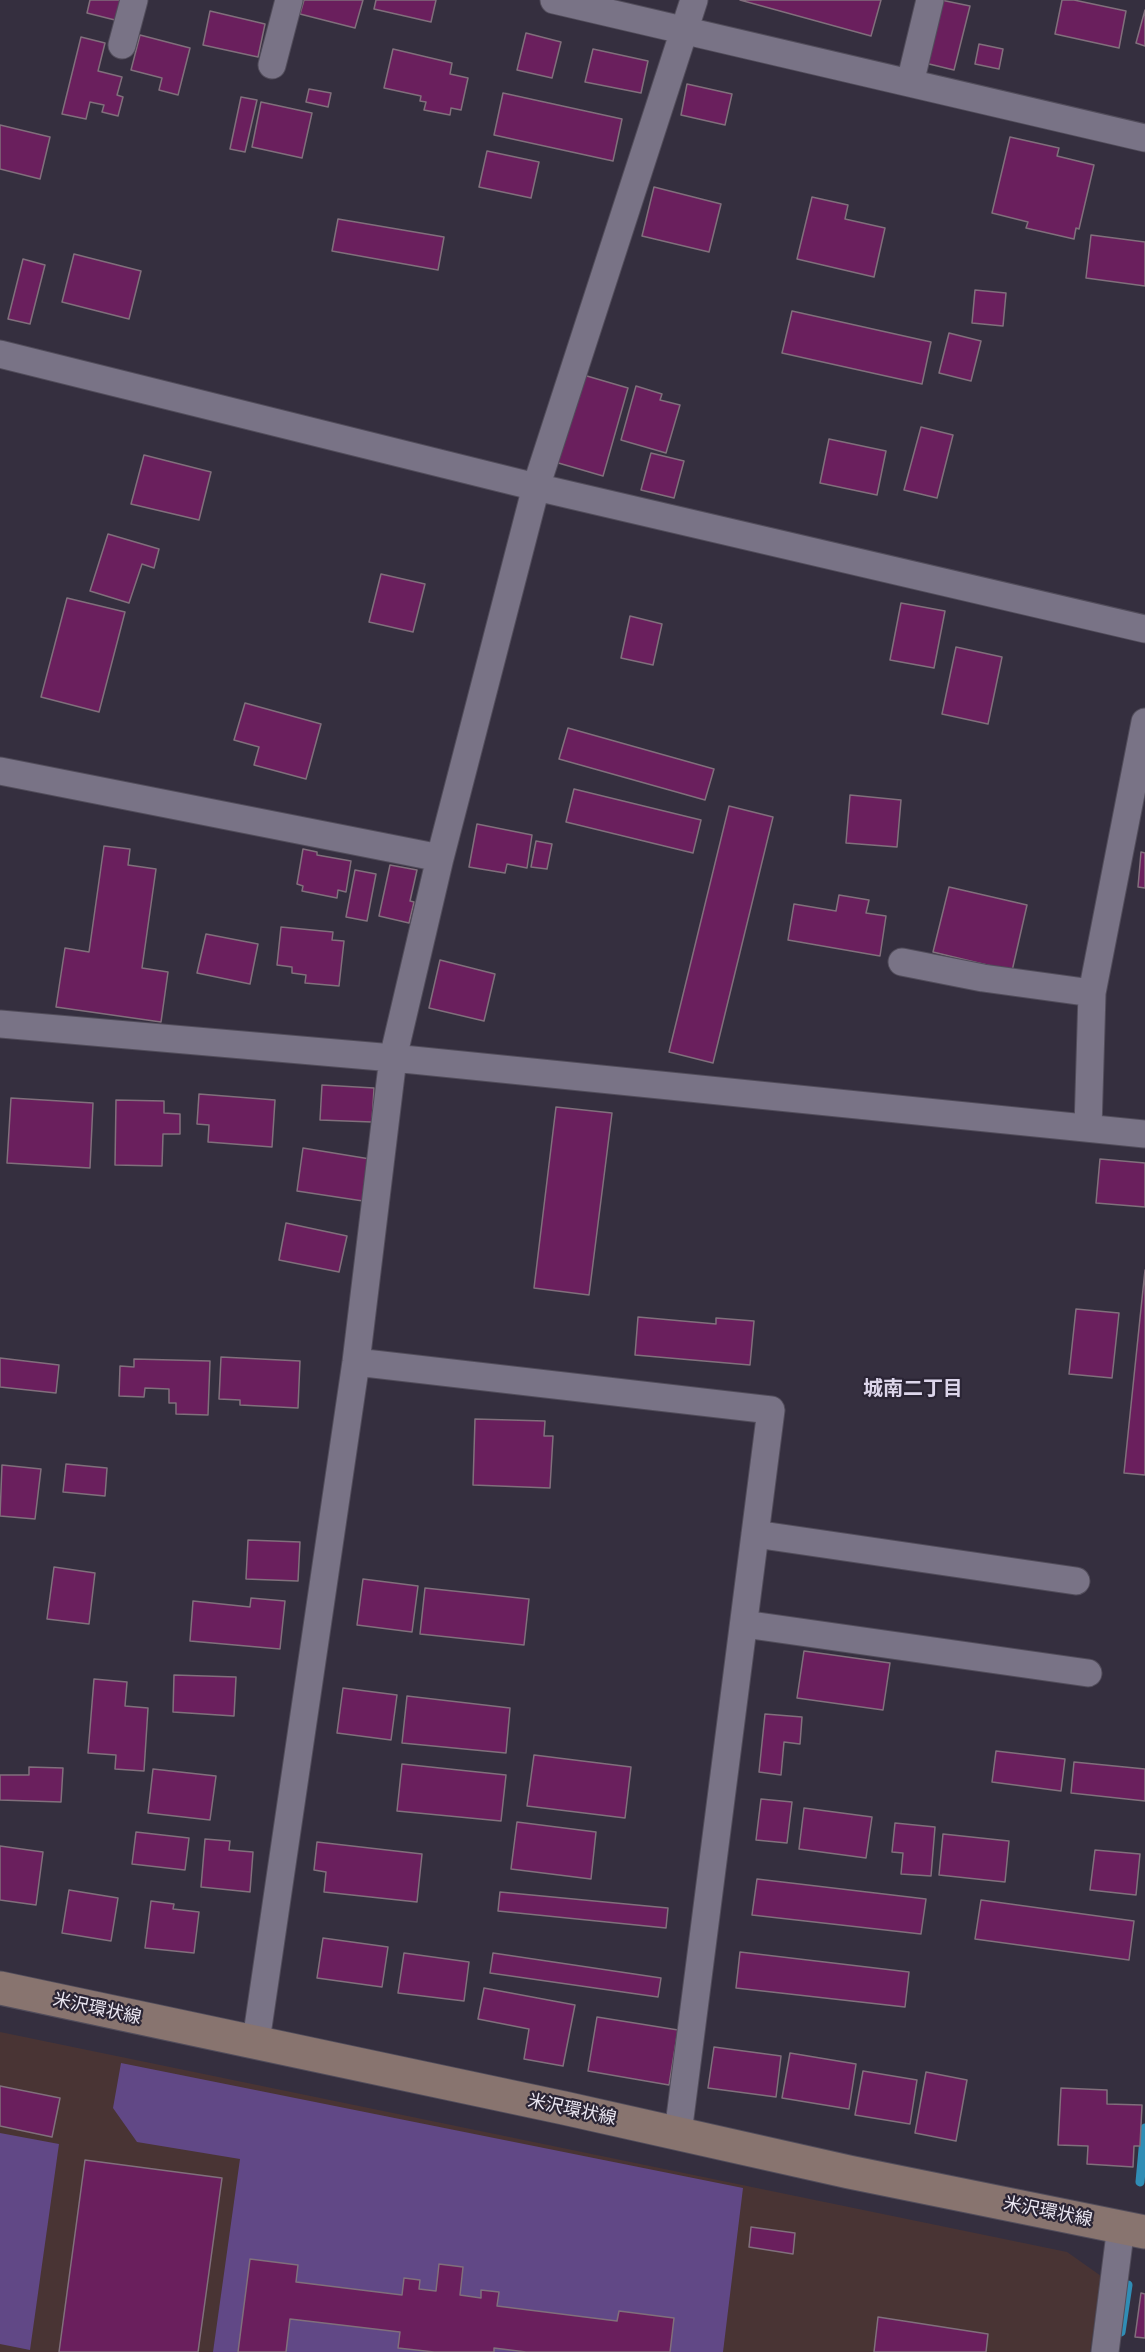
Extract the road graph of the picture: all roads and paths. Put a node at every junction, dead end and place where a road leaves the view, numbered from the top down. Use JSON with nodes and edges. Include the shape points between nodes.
{"nodes":[{"id":1,"x":134,"y":0,"type":"edge"},
{"id":2,"x":289,"y":0,"type":"edge"},
{"id":3,"x":554,"y":0,"type":"edge"},
{"id":4,"x":694,"y":0,"type":"edge"},
{"id":5,"x":930,"y":0,"type":"edge"},
{"id":6,"x":684,"y":30,"type":"junction"},
{"id":7,"x":122,"y":45,"type":"dead end"},
{"id":8,"x":272,"y":65,"type":"dead end"},
{"id":9,"x":910,"y":83,"type":"junction"},
{"id":10,"x":1145,"y":138,"type":"edge"},
{"id":11,"x":0,"y":354,"type":"edge"},
{"id":12,"x":536,"y":487,"type":"junction"},
{"id":13,"x":1145,"y":629,"type":"edge"},
{"id":14,"x":1145,"y":722,"type":"edge"},
{"id":15,"x":0,"y":771,"type":"edge"},
{"id":16,"x":440,"y":858,"type":"junction"},
{"id":17,"x":902,"y":962,"type":"dead end"},
{"id":18,"x":1092,"y":993,"type":"junction"},
{"id":19,"x":0,"y":1024,"type":"edge"},
{"id":20,"x":393,"y":1058,"type":"junction"},
{"id":21,"x":1088,"y":1128,"type":"junction"},
{"id":22,"x":1145,"y":1134,"type":"edge"},
{"id":23,"x":356,"y":1362,"type":"junction"},
{"id":24,"x":755,"y":1534,"type":"junction"},
{"id":25,"x":1076,"y":1581,"type":"dead end"},
{"id":26,"x":744,"y":1624,"type":"junction"},
{"id":27,"x":1088,"y":1673,"type":"dead end"},
{"id":28,"x":0,"y":1988,"type":"edge"},
{"id":29,"x":256,"y":2042,"type":"junction"},
{"id":30,"x":678,"y":2133,"type":"junction"},
{"id":31,"x":1133,"y":2229,"type":"edge"},
{"id":32,"x":1105,"y":2352,"type":"edge"}],
"edges":[{"from":1,"to":7,"type":"street"},
{"from":2,"to":8,"type":"street"},
{"from":3,"to":6,"type":"street"},
{"from":4,"to":6,"type":"street"},
{"from":5,"to":9,"type":"street"},
{"from":6,"to":9,"type":"street"},
{"from":6,"to":12,"type":"street"},
{"from":9,"to":10,"type":"street"},
{"from":11,"to":12,"type":"street"},
{"from":12,"to":13,"type":"street"},
{"from":12,"to":16,"type":"street"},
{"from":14,"to":18,"type":"street"},
{"from":15,"to":16,"type":"street"},
{"from":16,"to":20,"type":"street"},
{"from":17,"to":18,"type":"street"},
{"from":18,"to":21,"type":"street"},
{"from":19,"to":20,"type":"street"},
{"from":20,"to":21,"type":"street"},
{"from":20,"to":23,"type":"street"},
{"from":21,"to":22,"type":"street"},
{"from":23,"to":24,"type":"street","via":[[771,1410]]},
{"from":23,"to":29,"type":"street"},
{"from":24,"to":25,"type":"street"},
{"from":24,"to":26,"type":"street"},
{"from":26,"to":27,"type":"street"},
{"from":26,"to":30,"type":"street"},
{"from":28,"to":29,"type":"main road","name":"米沢環状線"},
{"from":29,"to":30,"type":"main road","name":"米沢環状線"},
{"from":30,"to":31,"type":"main road","name":"米沢環状線"},
{"from":31,"to":32,"type":"street"}]}
